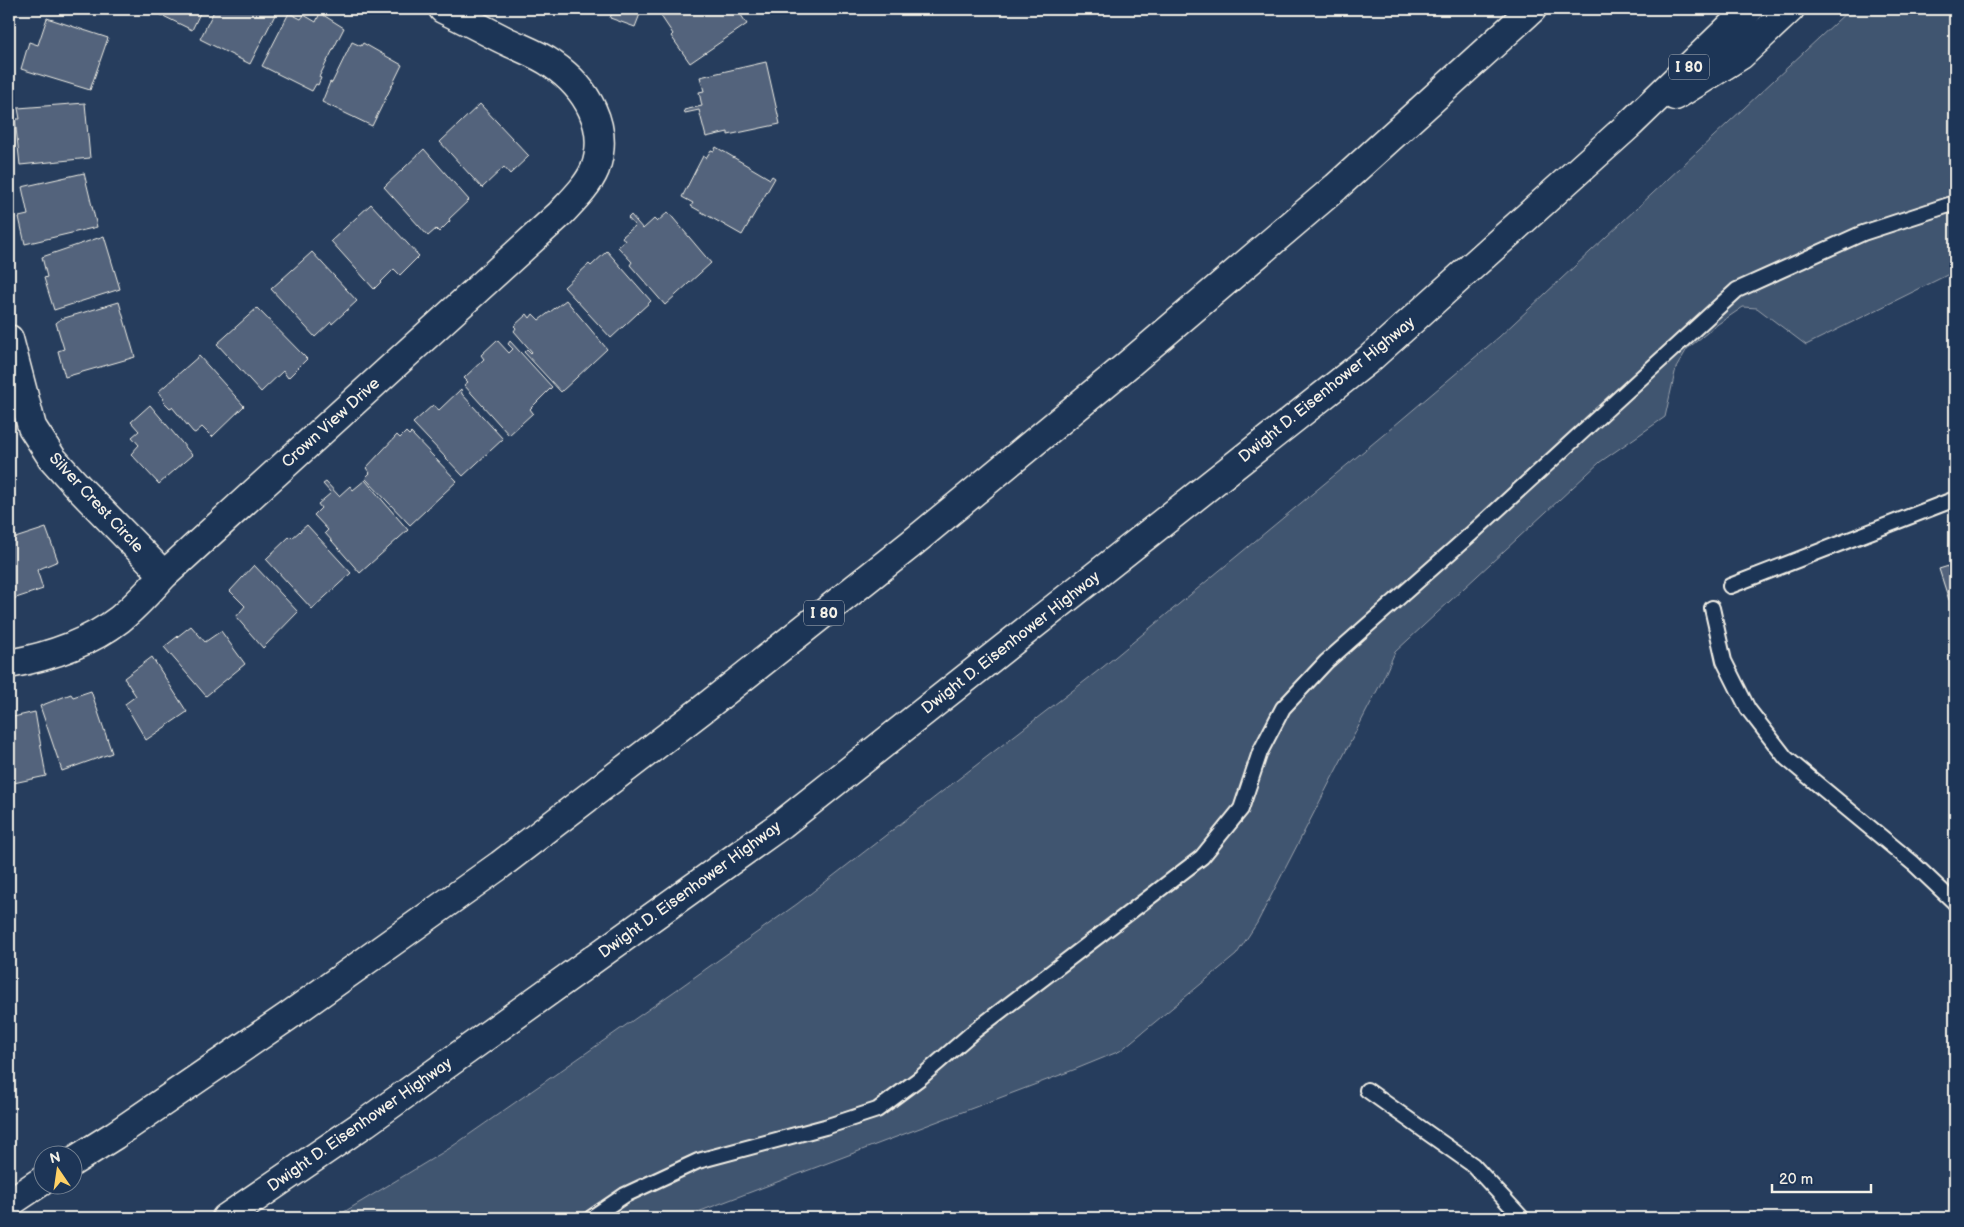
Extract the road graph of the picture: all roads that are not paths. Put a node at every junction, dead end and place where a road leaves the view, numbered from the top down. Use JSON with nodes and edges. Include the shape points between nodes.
{"nodes":[{"id":1,"x":443,"y":9,"type":"edge"},
{"id":2,"x":1532,"y":9,"type":"edge"},
{"id":3,"x":1750,"y":9,"type":"edge"},
{"id":4,"x":1790,"y":9,"type":"edge"},
{"id":5,"x":1629,"y":125,"type":"junction"},
{"id":6,"x":1955,"y":203,"type":"edge"},
{"id":7,"x":9,"y":339,"type":"edge"},
{"id":8,"x":1955,"y":500,"type":"edge"},
{"id":9,"x":164,"y":576,"type":"junction"},
{"id":10,"x":1730,"y":586,"type":"dead end"},
{"id":11,"x":1712,"y":608,"type":"dead end"},
{"id":12,"x":9,"y":664,"type":"edge"},
{"id":13,"x":1955,"y":903,"type":"edge"},
{"id":14,"x":1367,"y":1090,"type":"dead end"},
{"id":15,"x":82,"y":1156,"type":"edge"},
{"id":16,"x":32,"y":1188,"type":"edge"},
{"id":17,"x":9,"y":1203,"type":"edge"},
{"id":18,"x":226,"y":1218,"type":"edge"},
{"id":19,"x":590,"y":1218,"type":"edge"},
{"id":20,"x":1522,"y":1218,"type":"edge"}],
"edges":[{"from":1,"to":9,"type":"main road","name":"Crown View Drive","via":[[552,64],[576,85],[589,103],[599,128],[599,150],[594,170],[560,214]]},
{"from":2,"to":15,"type":"main road","number":"I 80","via":[[1336,187],[1124,368],[725,692],[500,865],[287,1018]]},
{"from":3,"to":5,"type":"main road","name":"Dwight D. Eisenhower Highway","number":"I 80"},
{"from":4,"to":5,"type":"main road","via":[[1741,55]]},
{"from":5,"to":18,"type":"main road","name":"Dwight D. Eisenhower Highway","number":"I 80","via":[[1368,360],[782,824],[365,1123]]},
{"from":6,"to":19,"type":"lane","via":[[1863,232],[1737,290],[1326,662],[1282,708],[1260,752],[1241,809],[1202,857],[877,1110],[825,1128],[698,1161],[625,1195]]},
{"from":7,"to":9,"type":"main road","name":"Silver Crest Circle","via":[[32,427],[47,451]]},
{"from":8,"to":10,"type":"lane"},
{"from":9,"to":12,"type":"main road","name":"Crown View Drive","via":[[120,619],[90,638]]},
{"from":11,"to":13,"type":"lane","via":[[1724,661],[1748,709],[1786,758],[1914,864]]},
{"from":14,"to":20,"type":"lane","via":[[1473,1165]]},
{"from":16,"to":17,"type":"main road"}]}
